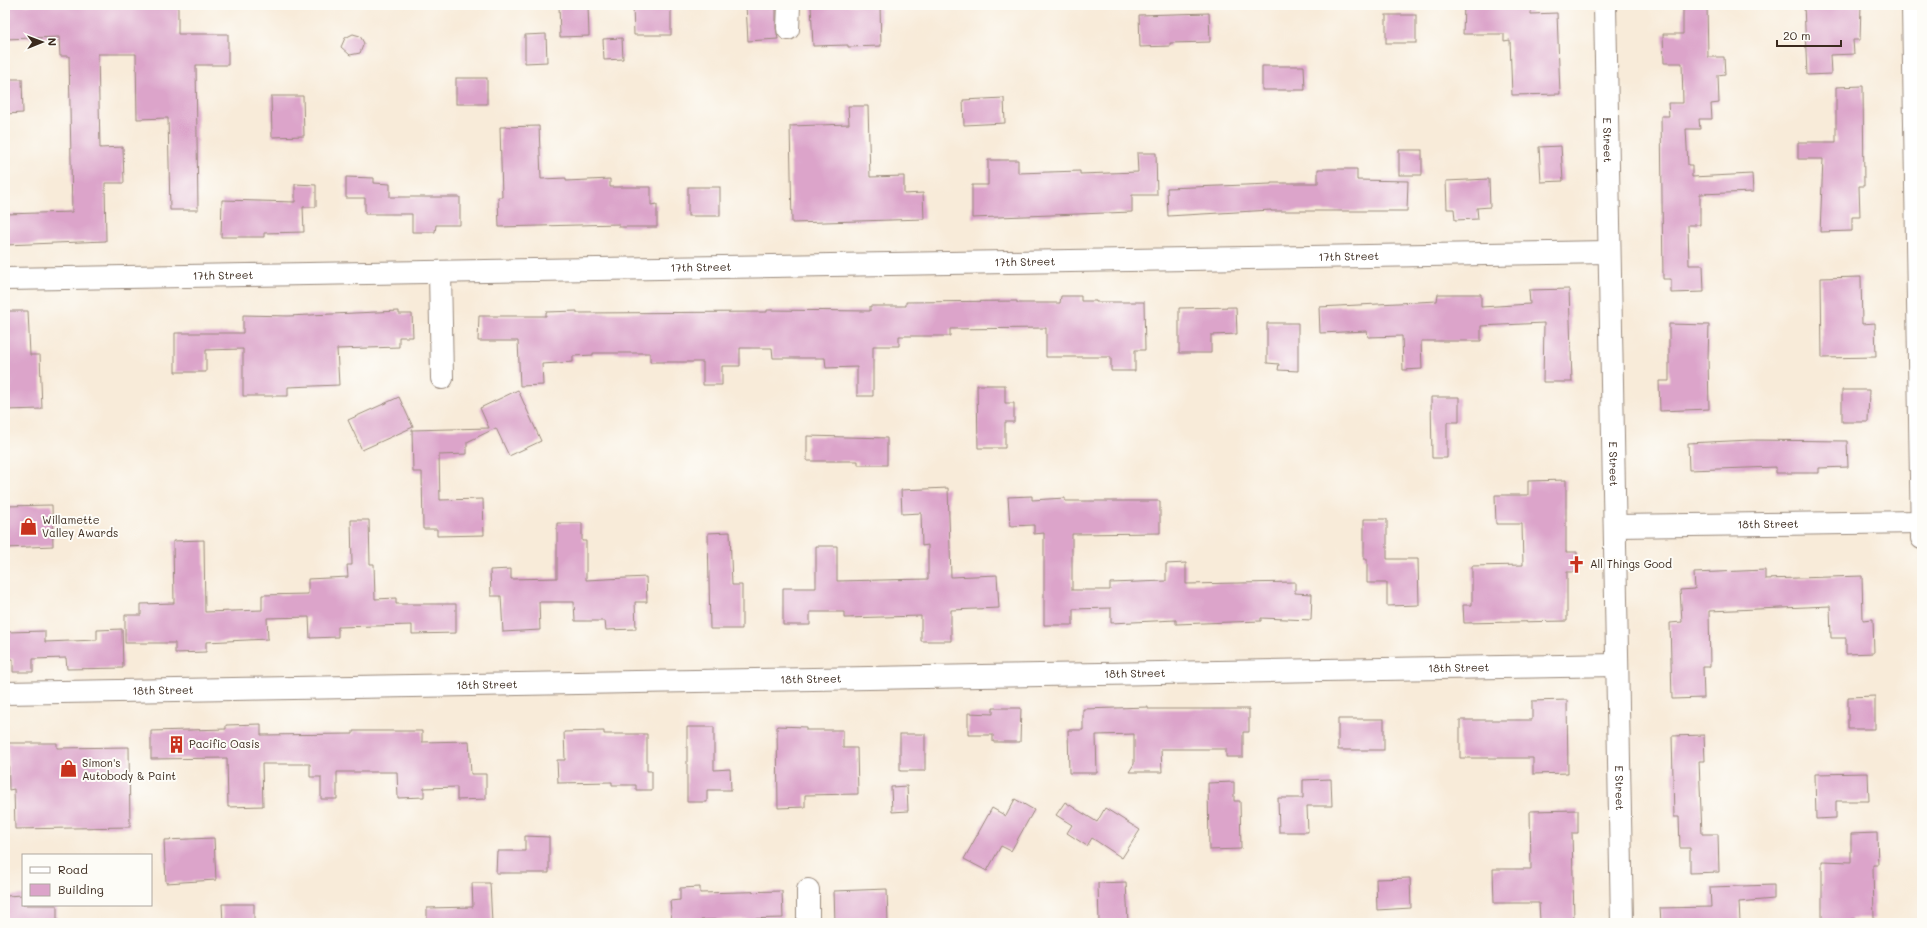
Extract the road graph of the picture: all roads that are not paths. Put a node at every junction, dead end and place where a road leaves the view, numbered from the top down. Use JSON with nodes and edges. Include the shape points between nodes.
{"nodes":[{"id":1,"x":789,"y":5,"type":"edge"},
{"id":2,"x":1605,"y":5,"type":"edge"},
{"id":3,"x":1913,"y":5,"type":"edge"},
{"id":4,"x":788,"y":29,"type":"dead end"},
{"id":5,"x":1610,"y":252,"type":"junction"},
{"id":6,"x":440,"y":272,"type":"junction"},
{"id":7,"x":5,"y":279,"type":"edge"},
{"id":8,"x":442,"y":378,"type":"dead end"},
{"id":9,"x":1922,"y":522,"type":"edge"},
{"id":10,"x":1615,"y":526,"type":"junction"},
{"id":11,"x":1922,"y":538,"type":"edge"},
{"id":12,"x":1617,"y":665,"type":"junction"},
{"id":13,"x":5,"y":693,"type":"edge"},
{"id":14,"x":808,"y":890,"type":"dead end"},
{"id":15,"x":808,"y":923,"type":"edge"},
{"id":16,"x":1622,"y":923,"type":"edge"}],
"edges":[{"from":1,"to":4,"type":"street"},
{"from":2,"to":5,"type":"street","name":"E Street"},
{"from":3,"to":9,"type":"street"},
{"from":5,"to":6,"type":"street","name":"17th Street"},
{"from":5,"to":10,"type":"street","name":"E Street"},
{"from":6,"to":7,"type":"street","name":"17th Street"},
{"from":6,"to":8,"type":"street"},
{"from":9,"to":10,"type":"street","name":"18th Street"},
{"from":9,"to":11,"type":"street"},
{"from":10,"to":12,"type":"street","name":"E Street"},
{"from":12,"to":13,"type":"street","name":"18th Street"},
{"from":12,"to":16,"type":"street","name":"E Street"},
{"from":14,"to":15,"type":"street"}]}
